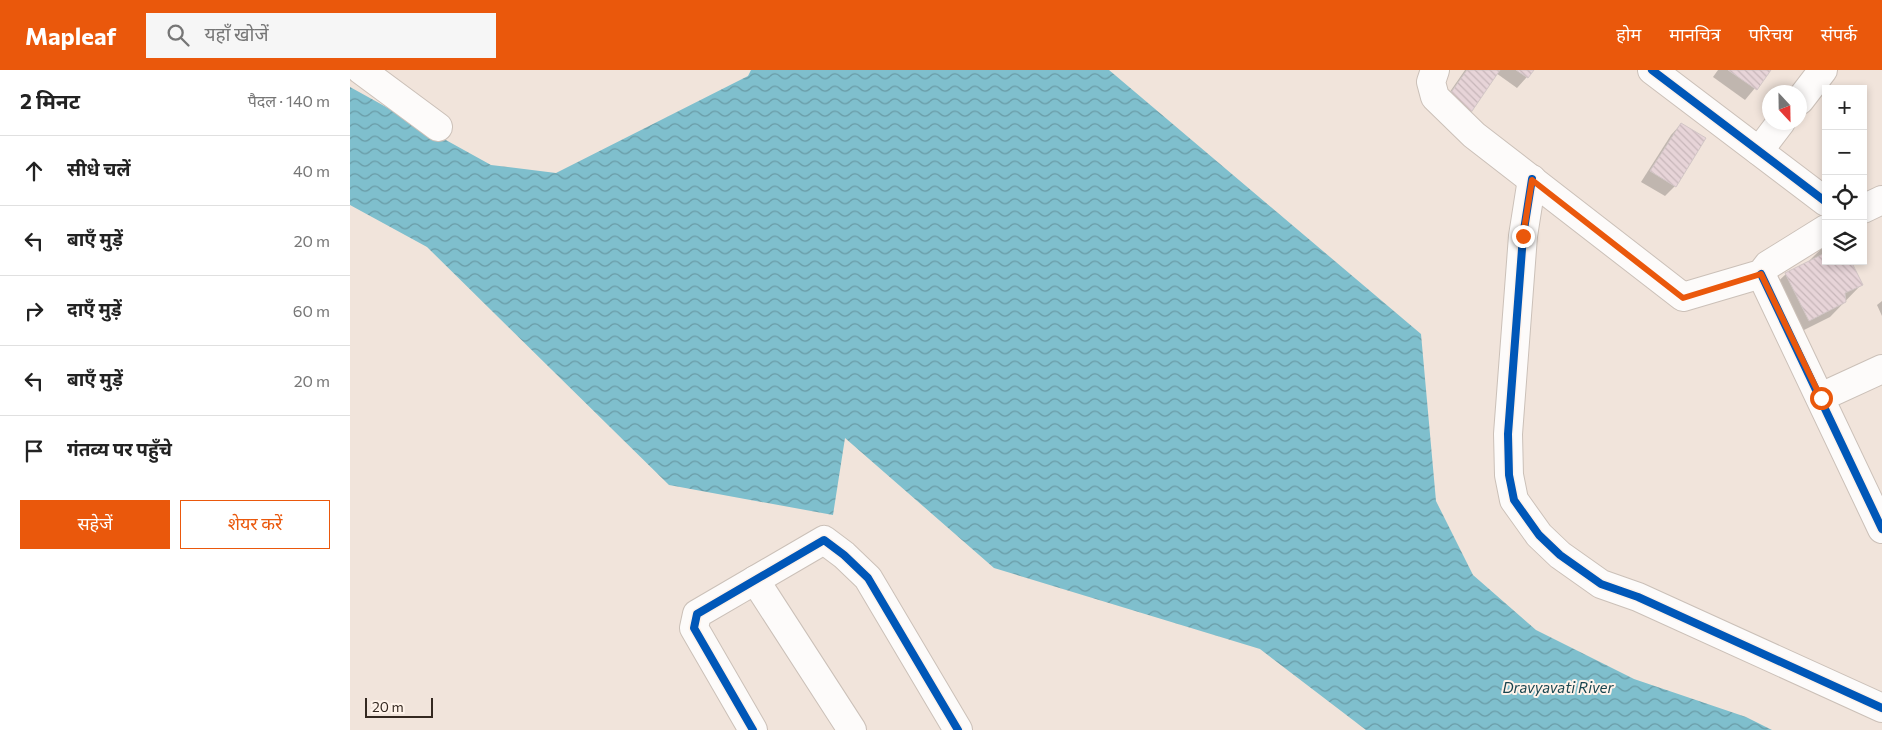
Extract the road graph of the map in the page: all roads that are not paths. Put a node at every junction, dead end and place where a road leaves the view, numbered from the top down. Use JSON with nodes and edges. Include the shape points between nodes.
{"nodes":[{"id":1,"x":361,"y":70,"type":"edge"},
{"id":2,"x":1435,"y":70,"type":"edge"},
{"id":3,"x":1652,"y":70,"type":"edge"},
{"id":4,"x":1823,"y":70,"type":"edge"},
{"id":5,"x":1807,"y":91,"type":"edge"},
{"id":6,"x":438,"y":127,"type":"dead end"},
{"id":7,"x":1775,"y":130,"type":"edge"},
{"id":8,"x":1758,"y":151,"type":"junction"},
{"id":9,"x":1532,"y":180,"type":"junction"},
{"id":10,"x":1822,"y":199,"type":"edge"},
{"id":11,"x":1882,"y":200,"type":"edge"},
{"id":12,"x":1867,"y":206,"type":"edge"},
{"id":13,"x":1822,"y":231,"type":"edge"},
{"id":14,"x":1761,"y":274,"type":"junction"},
{"id":15,"x":1882,"y":369,"type":"edge"},
{"id":16,"x":1821,"y":398,"type":"junction"},
{"id":17,"x":1882,"y":529,"type":"edge"},
{"id":18,"x":755,"y":580,"type":"junction"},
{"id":19,"x":1882,"y":708,"type":"edge"},
{"id":20,"x":953,"y":728,"type":"edge"},
{"id":21,"x":753,"y":730,"type":"edge"},
{"id":22,"x":852,"y":730,"type":"edge"}],
"edges":[{"from":1,"to":6,"type":"street"},
{"from":2,"to":9,"type":"street","via":[[1431,82],[1436,97],[1474,135]]},
{"from":3,"to":8,"type":"street"},
{"from":4,"to":5,"type":"street"},
{"from":7,"to":8,"type":"street"},
{"from":8,"to":10,"type":"street"},
{"from":9,"to":14,"type":"street","via":[[1683,298]]},
{"from":9,"to":19,"type":"street","via":[[1523,236],[1508,434],[1509,475],[1514,500],[1522,514],[1560,555],[1601,584],[1638,597]]},
{"from":11,"to":12,"type":"street"},
{"from":13,"to":14,"type":"street","via":[[1768,265]]},
{"from":14,"to":16,"type":"street"},
{"from":15,"to":16,"type":"street"},
{"from":16,"to":17,"type":"street"},
{"from":18,"to":20,"type":"street","via":[[824,540],[838,550],[868,578]]},
{"from":18,"to":21,"type":"street","via":[[697,614],[694,628]]},
{"from":18,"to":22,"type":"street"}]}
